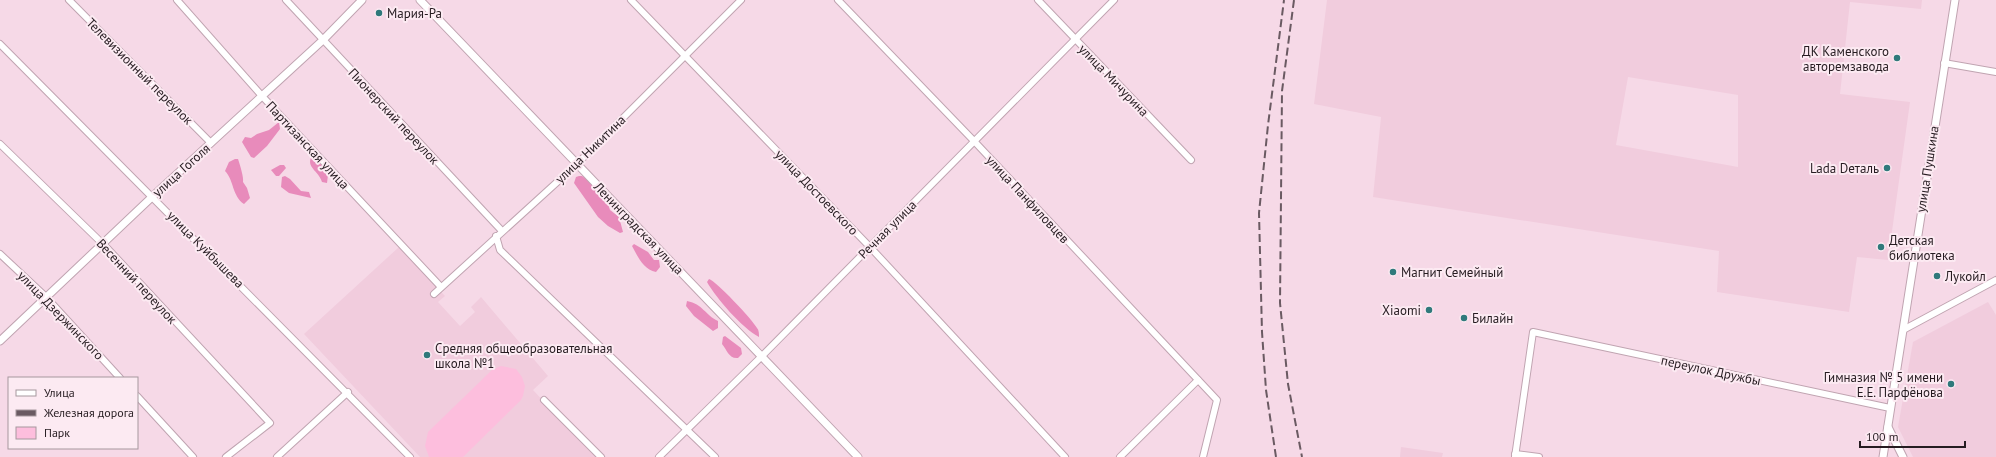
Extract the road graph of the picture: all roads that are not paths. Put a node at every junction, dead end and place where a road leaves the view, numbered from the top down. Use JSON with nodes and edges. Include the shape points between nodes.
{"nodes":[{"id":1,"x":70,"y":0,"type":"edge"},
{"id":2,"x":177,"y":0,"type":"edge"},
{"id":3,"x":286,"y":0,"type":"edge"},
{"id":4,"x":362,"y":0,"type":"edge"},
{"id":5,"x":420,"y":0,"type":"edge"},
{"id":6,"x":631,"y":0,"type":"edge"},
{"id":7,"x":741,"y":0,"type":"edge"},
{"id":8,"x":838,"y":0,"type":"edge"},
{"id":9,"x":1038,"y":0,"type":"edge"},
{"id":10,"x":1114,"y":0,"type":"edge"},
{"id":11,"x":1955,"y":0,"type":"edge"},
{"id":12,"x":1075,"y":39,"type":"junction"},
{"id":13,"x":323,"y":40,"type":"junction"},
{"id":14,"x":0,"y":44,"type":"edge"},
{"id":15,"x":684,"y":57,"type":"junction"},
{"id":16,"x":1944,"y":63,"type":"junction"},
{"id":17,"x":1996,"y":72,"type":"edge"},
{"id":18,"x":262,"y":96,"type":"junction"},
{"id":19,"x":974,"y":142,"type":"junction"},
{"id":20,"x":211,"y":143,"type":"junction"},
{"id":21,"x":0,"y":144,"type":"edge"},
{"id":22,"x":1191,"y":160,"type":"dead end"},
{"id":23,"x":577,"y":164,"type":"junction"},
{"id":24,"x":153,"y":196,"type":"junction"},
{"id":25,"x":502,"y":231,"type":"junction"},
{"id":26,"x":496,"y":236,"type":"junction"},
{"id":27,"x":102,"y":244,"type":"junction"},
{"id":28,"x":870,"y":247,"type":"junction"},
{"id":29,"x":0,"y":254,"type":"edge"},
{"id":30,"x":1996,"y":280,"type":"edge"},
{"id":31,"x":441,"y":287,"type":"junction"},
{"id":32,"x":434,"y":294,"type":"dead end"},
{"id":33,"x":46,"y":297,"type":"junction"},
{"id":34,"x":1904,"y":330,"type":"junction"},
{"id":35,"x":0,"y":341,"type":"edge"},
{"id":36,"x":762,"y":356,"type":"junction"},
{"id":37,"x":119,"y":377,"type":"edge"},
{"id":38,"x":1198,"y":380,"type":"junction"},
{"id":39,"x":348,"y":392,"type":"junction"},
{"id":40,"x":138,"y":397,"type":"edge"},
{"id":41,"x":544,"y":400,"type":"dead end"},
{"id":42,"x":1890,"y":408,"type":"junction"},
{"id":43,"x":1888,"y":427,"type":"junction"},
{"id":44,"x":687,"y":430,"type":"junction"},
{"id":45,"x":1515,"y":456,"type":"edge"},
{"id":46,"x":193,"y":457,"type":"edge"},
{"id":47,"x":226,"y":457,"type":"edge"},
{"id":48,"x":277,"y":457,"type":"edge"},
{"id":49,"x":410,"y":457,"type":"edge"},
{"id":50,"x":601,"y":457,"type":"edge"},
{"id":51,"x":659,"y":457,"type":"edge"},
{"id":52,"x":715,"y":457,"type":"edge"},
{"id":53,"x":858,"y":457,"type":"edge"},
{"id":54,"x":1065,"y":457,"type":"edge"},
{"id":55,"x":1120,"y":457,"type":"edge"},
{"id":56,"x":1203,"y":457,"type":"edge"},
{"id":57,"x":1539,"y":457,"type":"edge"},
{"id":58,"x":1883,"y":457,"type":"edge"},
{"id":59,"x":1903,"y":457,"type":"edge"}],
"edges":[{"from":1,"to":20,"type":"street","name":"Телевизионный переулок"},
{"from":2,"to":18,"type":"street","name":"Партизанская улица"},
{"from":3,"to":13,"type":"street","name":"Пионерский переулок"},
{"from":4,"to":13,"type":"street","name":"улица Гоголя"},
{"from":5,"to":23,"type":"street","name":"Ленинградская улица"},
{"from":6,"to":15,"type":"street","name":"улица Достоевского"},
{"from":7,"to":15,"type":"street","name":"улица Никитина"},
{"from":8,"to":19,"type":"street","name":"улица Панфиловцев"},
{"from":9,"to":12,"type":"street","name":"улица Мичурина"},
{"from":10,"to":12,"type":"street","name":"Речная улица"},
{"from":11,"to":16,"type":"street","name":"улица Пушкина"},
{"from":12,"to":19,"type":"street","name":"Речная улица"},
{"from":12,"to":22,"type":"street","name":"улица Мичурина"},
{"from":13,"to":18,"type":"street","name":"улица Гоголя"},
{"from":13,"to":25,"type":"street","name":"Пионерский переулок"},
{"from":14,"to":24,"type":"street","name":"улица Куйбышева"},
{"from":15,"to":23,"type":"street","name":"улица Никитина"},
{"from":15,"to":28,"type":"street","name":"улица Достоевского"},
{"from":16,"to":17,"type":"street"},
{"from":16,"to":34,"type":"street","name":"улица Пушкина"},
{"from":18,"to":20,"type":"street","name":"улица Гоголя"},
{"from":18,"to":31,"type":"street","name":"Партизанская улица"},
{"from":19,"to":28,"type":"street","name":"Речная улица"},
{"from":19,"to":38,"type":"street","name":"улица Панфиловцев"},
{"from":20,"to":24,"type":"street","name":"улица Гоголя"},
{"from":21,"to":27,"type":"street","name":"Весенний переулок"},
{"from":23,"to":25,"type":"street","name":"улица Никитина"},
{"from":23,"to":36,"type":"street","name":"Ленинградская улица"},
{"from":24,"to":27,"type":"street","name":"улица Гоголя"},
{"from":24,"to":39,"type":"street","name":"улица Куйбышева"},
{"from":25,"to":26,"type":"street","name":"улица Никитина"},
{"from":26,"to":31,"type":"street","name":"улица Никитина"},
{"from":26,"to":44,"type":"street","via":[[500,250]]},
{"from":27,"to":33,"type":"street","name":"улица Гоголя"},
{"from":27,"to":47,"type":"street","name":"Весенний переулок","via":[[270,423]]},
{"from":28,"to":36,"type":"street","name":"Речная улица"},
{"from":28,"to":54,"type":"street","name":"улица Достоевского"},
{"from":29,"to":33,"type":"street","name":"улица Дзержинского"},
{"from":30,"to":34,"type":"street"},
{"from":31,"to":32,"type":"street","name":"улица Никитина"},
{"from":33,"to":35,"type":"street","name":"улица Гоголя"},
{"from":33,"to":37,"type":"street","name":"улица Дзержинского"},
{"from":34,"to":42,"type":"street","name":"улица Пушкина"},
{"from":36,"to":44,"type":"street","name":"Речная улица"},
{"from":36,"to":53,"type":"street","name":"Ленинградская улица"},
{"from":38,"to":55,"type":"street"},
{"from":38,"to":56,"type":"street","name":"улица Панфиловцев","via":[[1217,400]]},
{"from":39,"to":48,"type":"street"},
{"from":39,"to":49,"type":"street","name":"улица Куйбышева"},
{"from":40,"to":46,"type":"street"},
{"from":41,"to":50,"type":"street"},
{"from":42,"to":43,"type":"street","name":"улица Пушкина"},
{"from":42,"to":45,"type":"street","name":"переулок Дружбы","via":[[1533,332]]},
{"from":43,"to":58,"type":"street","name":"улица Пушкина"},
{"from":43,"to":59,"type":"street"},
{"from":44,"to":51,"type":"street","name":"Речная улица"},
{"from":44,"to":52,"type":"street"},
{"from":45,"to":57,"type":"street"}]}
